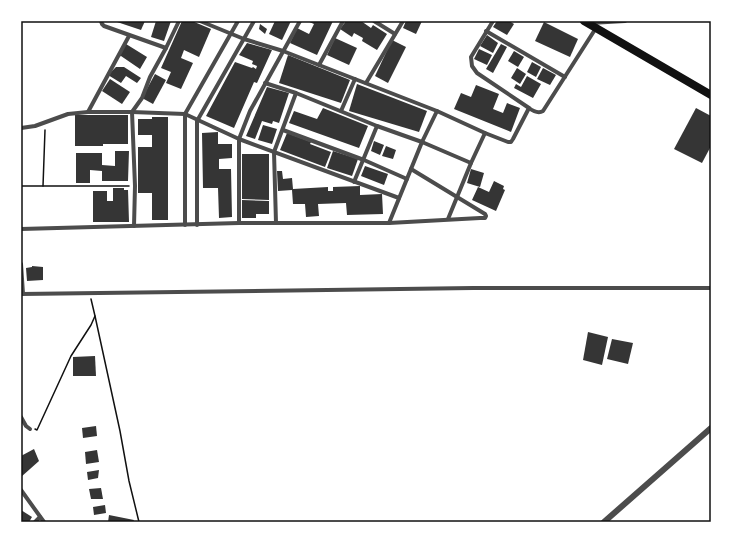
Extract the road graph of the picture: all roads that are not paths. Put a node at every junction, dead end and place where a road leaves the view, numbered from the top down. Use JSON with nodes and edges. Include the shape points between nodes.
{"nodes":[{"id":1,"x":100,"y":21,"type":"edge"},
{"id":2,"x":179,"y":21,"type":"edge"},
{"id":3,"x":200,"y":21,"type":"edge"},
{"id":4,"x":238,"y":21,"type":"edge"},
{"id":5,"x":254,"y":21,"type":"edge"},
{"id":6,"x":300,"y":21,"type":"edge"},
{"id":7,"x":343,"y":21,"type":"edge"},
{"id":8,"x":374,"y":21,"type":"edge"},
{"id":9,"x":403,"y":21,"type":"edge"},
{"id":10,"x":493,"y":21,"type":"edge"},
{"id":11,"x":625,"y":21,"type":"edge"},
{"id":12,"x":586,"y":22,"type":"edge"},
{"id":13,"x":596,"y":28,"type":"junction"},
{"id":14,"x":486,"y":31,"type":"junction"},
{"id":15,"x":232,"y":34,"type":"junction"},
{"id":16,"x":395,"y":34,"type":"junction"},
{"id":17,"x":129,"y":36,"type":"junction"},
{"id":18,"x":244,"y":39,"type":"junction"},
{"id":19,"x":166,"y":48,"type":"junction"},
{"id":20,"x":283,"y":51,"type":"junction"},
{"id":21,"x":318,"y":65,"type":"junction"},
{"id":22,"x":565,"y":77,"type":"junction"},
{"id":23,"x":355,"y":79,"type":"junction"},
{"id":24,"x":265,"y":83,"type":"junction"},
{"id":25,"x":366,"y":84,"type":"junction"},
{"id":26,"x":296,"y":93,"type":"junction"},
{"id":27,"x":711,"y":95,"type":"edge"},
{"id":28,"x":529,"y":108,"type":"junction"},
{"id":29,"x":341,"y":111,"type":"junction"},
{"id":30,"x":437,"y":111,"type":"junction"},
{"id":31,"x":88,"y":112,"type":"junction"},
{"id":32,"x":132,"y":112,"type":"junction"},
{"id":33,"x":185,"y":114,"type":"junction"},
{"id":34,"x":197,"y":121,"type":"junction"},
{"id":35,"x":377,"y":126,"type":"junction"},
{"id":36,"x":21,"y":128,"type":"edge"},
{"id":37,"x":283,"y":130,"type":"junction"},
{"id":38,"x":485,"y":133,"type":"junction"},
{"id":39,"x":239,"y":139,"type":"junction"},
{"id":40,"x":422,"y":142,"type":"junction"},
{"id":41,"x":274,"y":152,"type":"junction"},
{"id":42,"x":364,"y":160,"type":"junction"},
{"id":43,"x":471,"y":163,"type":"junction"},
{"id":44,"x":411,"y":169,"type":"junction"},
{"id":45,"x":407,"y":179,"type":"junction"},
{"id":46,"x":354,"y":182,"type":"junction"},
{"id":47,"x":457,"y":197,"type":"junction"},
{"id":48,"x":399,"y":198,"type":"junction"},
{"id":49,"x":448,"y":219,"type":"junction"},
{"id":50,"x":390,"y":222,"type":"junction"},
{"id":51,"x":239,"y":223,"type":"junction"},
{"id":52,"x":276,"y":223,"type":"junction"},
{"id":53,"x":185,"y":225,"type":"junction"},
{"id":54,"x":197,"y":225,"type":"junction"},
{"id":55,"x":134,"y":226,"type":"junction"},
{"id":56,"x":21,"y":229,"type":"edge"},
{"id":57,"x":21,"y":264,"type":"edge"},
{"id":58,"x":711,"y":288,"type":"edge"},
{"id":59,"x":22,"y":294,"type":"edge"},
{"id":60,"x":21,"y":417,"type":"edge"},
{"id":61,"x":711,"y":428,"type":"edge"},
{"id":62,"x":30,"y":429,"type":"road end"},
{"id":63,"x":21,"y":490,"type":"edge"},
{"id":64,"x":40,"y":517,"type":"junction"},
{"id":65,"x":35,"y":522,"type":"edge"},
{"id":66,"x":44,"y":522,"type":"edge"},
{"id":67,"x":604,"y":522,"type":"edge"}],
"edges":[{"from":1,"to":17,"type":"street","via":[[104,26]]},
{"from":2,"to":19,"type":"street"},
{"from":3,"to":15,"type":"street"},
{"from":4,"to":15,"type":"street"},
{"from":5,"to":18,"type":"street"},
{"from":6,"to":20,"type":"street"},
{"from":7,"to":21,"type":"street"},
{"from":8,"to":16,"type":"street"},
{"from":9,"to":16,"type":"street"},
{"from":10,"to":14,"type":"street"},
{"from":11,"to":12,"type":"street"},
{"from":12,"to":13,"type":"highway"},
{"from":13,"to":22,"type":"street"},
{"from":13,"to":27,"type":"highway"},
{"from":14,"to":22,"type":"street"},
{"from":14,"to":28,"type":"street","via":[[471,57],[472,66],[477,73]]},
{"from":15,"to":18,"type":"street"},
{"from":15,"to":33,"type":"street"},
{"from":16,"to":25,"type":"street"},
{"from":17,"to":19,"type":"street"},
{"from":17,"to":31,"type":"street"},
{"from":18,"to":20,"type":"street"},
{"from":18,"to":34,"type":"street"},
{"from":19,"to":32,"type":"street","via":[[142,98]]},
{"from":20,"to":21,"type":"street"},
{"from":20,"to":24,"type":"street"},
{"from":21,"to":23,"type":"street"},
{"from":22,"to":28,"type":"street","via":[[543,112],[535,112]]},
{"from":23,"to":25,"type":"street"},
{"from":23,"to":29,"type":"street"},
{"from":24,"to":26,"type":"street"},
{"from":24,"to":39,"type":"street"},
{"from":25,"to":30,"type":"street"},
{"from":26,"to":29,"type":"street"},
{"from":26,"to":37,"type":"street"},
{"from":28,"to":38,"type":"street","via":[[510,142]]},
{"from":29,"to":35,"type":"street"},
{"from":30,"to":38,"type":"street"},
{"from":30,"to":40,"type":"street"},
{"from":31,"to":32,"type":"street"},
{"from":31,"to":36,"type":"street","via":[[68,114],[35,126]]},
{"from":32,"to":33,"type":"street"},
{"from":32,"to":55,"type":"street"},
{"from":33,"to":34,"type":"street"},
{"from":33,"to":53,"type":"street"},
{"from":34,"to":39,"type":"street"},
{"from":34,"to":54,"type":"street"},
{"from":35,"to":40,"type":"street"},
{"from":35,"to":42,"type":"street"},
{"from":37,"to":41,"type":"street"},
{"from":37,"to":42,"type":"street"},
{"from":38,"to":43,"type":"street"},
{"from":39,"to":41,"type":"street"},
{"from":39,"to":51,"type":"street"},
{"from":40,"to":43,"type":"street"},
{"from":40,"to":44,"type":"street"},
{"from":41,"to":46,"type":"street"},
{"from":41,"to":52,"type":"street"},
{"from":42,"to":45,"type":"street"},
{"from":42,"to":46,"type":"street"},
{"from":43,"to":47,"type":"street"},
{"from":44,"to":45,"type":"street"},
{"from":44,"to":47,"type":"street"},
{"from":45,"to":48,"type":"street"},
{"from":46,"to":48,"type":"street"},
{"from":47,"to":49,"type":"street"},
{"from":47,"to":49,"type":"street","via":[[486,216]]},
{"from":48,"to":50,"type":"street"},
{"from":49,"to":50,"type":"street"},
{"from":50,"to":52,"type":"street"},
{"from":51,"to":52,"type":"street"},
{"from":51,"to":54,"type":"street"},
{"from":53,"to":54,"type":"street"},
{"from":53,"to":55,"type":"street"},
{"from":55,"to":56,"type":"street"},
{"from":57,"to":59,"type":"street"},
{"from":58,"to":59,"type":"street"},
{"from":60,"to":62,"type":"street"},
{"from":61,"to":67,"type":"street"},
{"from":63,"to":64,"type":"street"},
{"from":64,"to":65,"type":"street"},
{"from":64,"to":66,"type":"street"}]}
